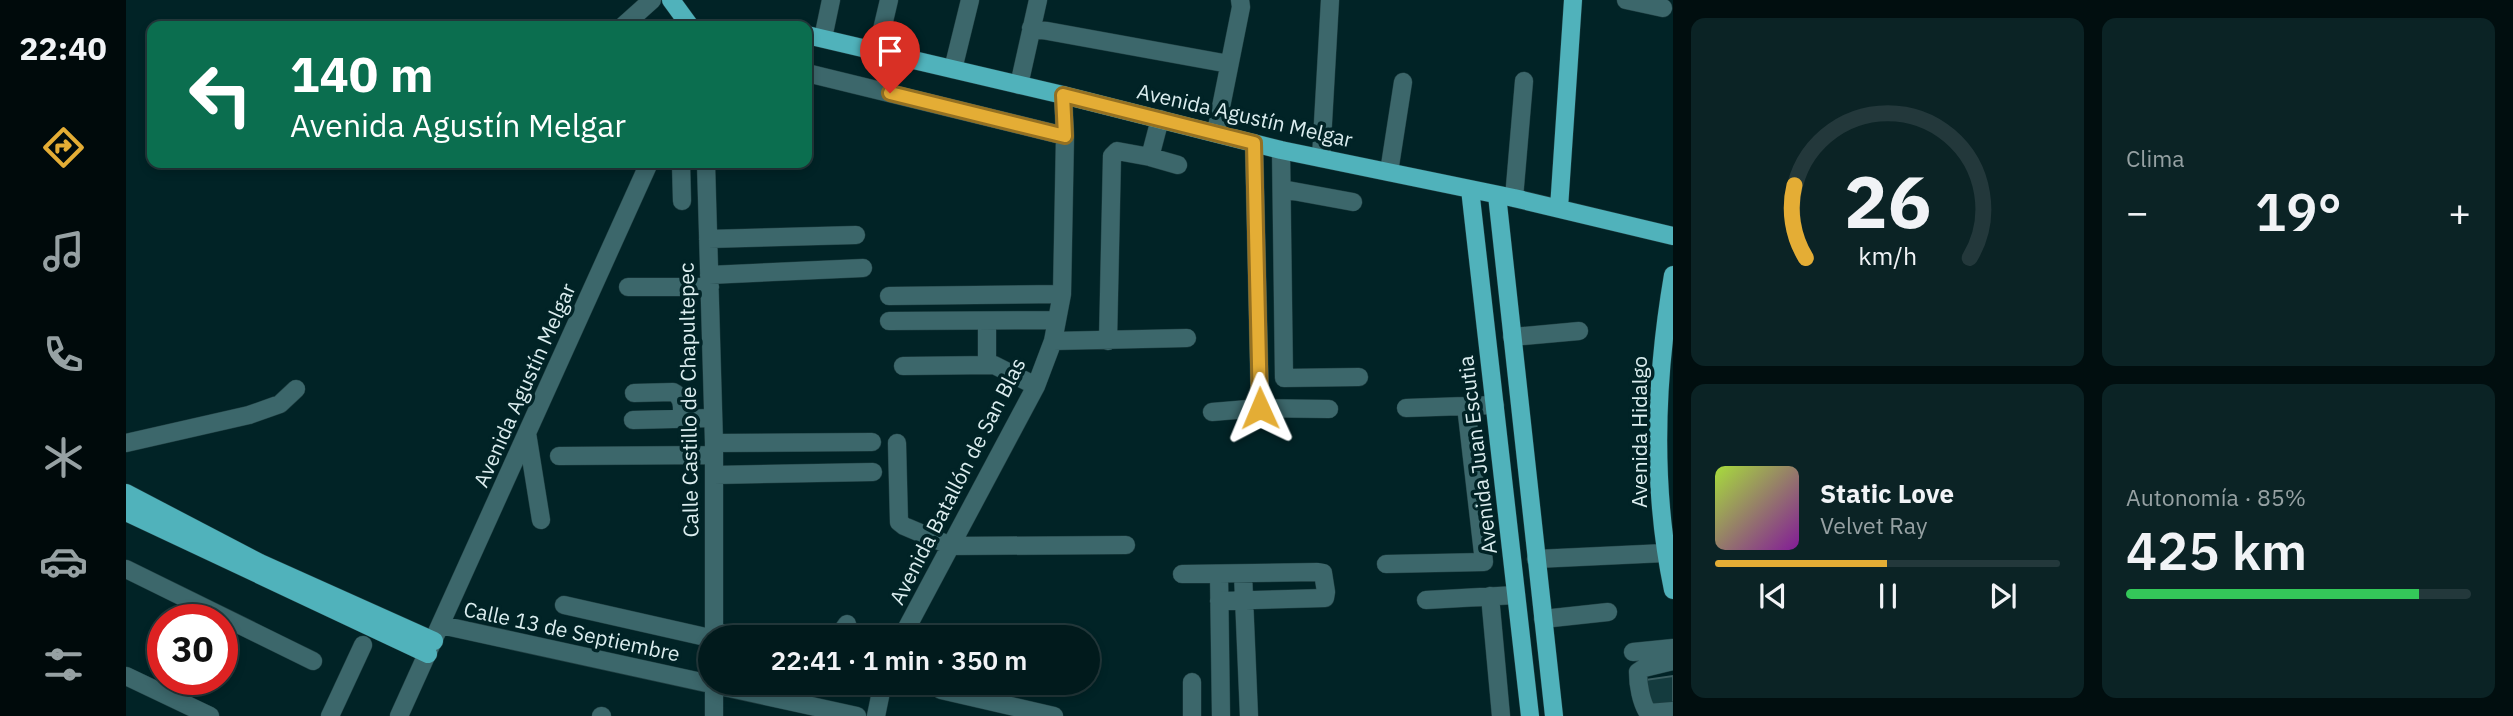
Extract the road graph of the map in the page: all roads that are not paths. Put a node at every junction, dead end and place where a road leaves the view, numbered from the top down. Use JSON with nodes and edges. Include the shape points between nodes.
{"nodes":[{"id":1,"x":652,"y":0,"type":"edge"},
{"id":2,"x":671,"y":0,"type":"edge"},
{"id":3,"x":831,"y":0,"type":"edge"},
{"id":4,"x":889,"y":0,"type":"edge"},
{"id":5,"x":970,"y":0,"type":"edge"},
{"id":6,"x":1038,"y":0,"type":"edge"},
{"id":7,"x":1240,"y":0,"type":"edge"},
{"id":8,"x":1330,"y":0,"type":"edge"},
{"id":9,"x":1573,"y":0,"type":"edge"},
{"id":10,"x":1626,"y":0,"type":"edge"},
{"id":11,"x":1663,"y":8,"type":"dead end"},
{"id":12,"x":629,"y":21,"type":"edge"},
{"id":13,"x":686,"y":21,"type":"edge"},
{"id":14,"x":1031,"y":28,"type":"junction"},
{"id":15,"x":815,"y":37,"type":"edge"},
{"id":16,"x":877,"y":51,"type":"junction"},
{"id":17,"x":1229,"y":64,"type":"junction"},
{"id":18,"x":953,"y":69,"type":"junction"},
{"id":19,"x":812,"y":74,"type":"edge"},
{"id":20,"x":1403,"y":82,"type":"dead end"},
{"id":21,"x":1524,"y":82,"type":"dead end"},
{"id":22,"x":1019,"y":85,"type":"junction"},
{"id":23,"x":1063,"y":95,"type":"junction"},
{"id":24,"x":1160,"y":119,"type":"junction"},
{"id":25,"x":1216,"y":132,"type":"junction"},
{"id":26,"x":1065,"y":136,"type":"junction"},
{"id":27,"x":1254,"y":143,"type":"junction"},
{"id":28,"x":1281,"y":150,"type":"junction"},
{"id":29,"x":1150,"y":157,"type":"junction"},
{"id":30,"x":1321,"y":158,"type":"junction"},
{"id":31,"x":1178,"y":165,"type":"dead end"},
{"id":32,"x":647,"y":168,"type":"edge"},
{"id":33,"x":681,"y":168,"type":"edge"},
{"id":34,"x":706,"y":168,"type":"edge"},
{"id":35,"x":1389,"y":172,"type":"junction"},
{"id":36,"x":1282,"y":189,"type":"junction"},
{"id":37,"x":1470,"y":189,"type":"junction"},
{"id":38,"x":1506,"y":197,"type":"junction"},
{"id":39,"x":682,"y":201,"type":"dead end"},
{"id":40,"x":1353,"y":202,"type":"dead end"},
{"id":41,"x":1559,"y":208,"type":"junction"},
{"id":42,"x":856,"y":235,"type":"dead end"},
{"id":43,"x":1673,"y":236,"type":"edge"},
{"id":44,"x":708,"y":239,"type":"junction"},
{"id":45,"x":863,"y":268,"type":"dead end"},
{"id":46,"x":1673,"y":275,"type":"edge"},
{"id":47,"x":710,"y":281,"type":"junction"},
{"id":48,"x":628,"y":287,"type":"dead end"},
{"id":49,"x":1062,"y":294,"type":"junction"},
{"id":50,"x":889,"y":296,"type":"dead end"},
{"id":51,"x":1057,"y":320,"type":"junction"},
{"id":52,"x":889,"y":321,"type":"dead end"},
{"id":53,"x":987,"y":321,"type":"junction"},
{"id":54,"x":1579,"y":331,"type":"dead end"},
{"id":55,"x":1668,"y":335,"type":"edge"},
{"id":56,"x":1512,"y":337,"type":"junction"},
{"id":57,"x":1187,"y":338,"type":"dead end"},
{"id":58,"x":1053,"y":341,"type":"junction"},
{"id":59,"x":1108,"y":341,"type":"junction"},
{"id":60,"x":987,"y":365,"type":"junction"},
{"id":61,"x":903,"y":366,"type":"dead end"},
{"id":62,"x":1360,"y":377,"type":"dead end"},
{"id":63,"x":1259,"y":378,"type":"junction"},
{"id":64,"x":1284,"y":378,"type":"junction"},
{"id":65,"x":1036,"y":386,"type":"junction"},
{"id":66,"x":296,"y":389,"type":"dead end"},
{"id":67,"x":634,"y":393,"type":"dead end"},
{"id":68,"x":1494,"y":405,"type":"junction"},
{"id":69,"x":1466,"y":406,"type":"junction"},
{"id":70,"x":1260,"y":408,"type":"junction"},
{"id":71,"x":1406,"y":408,"type":"dead end"},
{"id":72,"x":1329,"y":409,"type":"dead end"},
{"id":73,"x":1212,"y":411,"type":"dead end"},
{"id":74,"x":713,"y":418,"type":"junction"},
{"id":75,"x":682,"y":419,"type":"junction"},
{"id":76,"x":633,"y":420,"type":"dead end"},
{"id":77,"x":527,"y":433,"type":"junction"},
{"id":78,"x":872,"y":442,"type":"dead end"},
{"id":79,"x":126,"y":443,"type":"edge"},
{"id":80,"x":897,"y":443,"type":"dead end"},
{"id":81,"x":714,"y":449,"type":"junction"},
{"id":82,"x":559,"y":456,"type":"dead end"},
{"id":83,"x":873,"y":472,"type":"dead end"},
{"id":84,"x":714,"y":475,"type":"junction"},
{"id":85,"x":1503,"y":481,"type":"junction"},
{"id":86,"x":1475,"y":483,"type":"junction"},
{"id":87,"x":126,"y":493,"type":"edge"},
{"id":88,"x":126,"y":512,"type":"edge"},
{"id":89,"x":541,"y":520,"type":"dead end"},
{"id":90,"x":1125,"y":545,"type":"dead end"},
{"id":91,"x":951,"y":546,"type":"junction"},
{"id":92,"x":1669,"y":554,"type":"edge"},
{"id":93,"x":1536,"y":559,"type":"junction"},
{"id":94,"x":1512,"y":561,"type":"junction"},
{"id":95,"x":1484,"y":562,"type":"junction"},
{"id":96,"x":1386,"y":564,"type":"dead end"},
{"id":97,"x":126,"y":569,"type":"edge"},
{"id":98,"x":258,"y":569,"type":"junction"},
{"id":99,"x":1182,"y":574,"type":"dead end"},
{"id":100,"x":1219,"y":574,"type":"junction"},
{"id":101,"x":1243,"y":574,"type":"junction"},
{"id":102,"x":1673,"y":590,"type":"edge"},
{"id":103,"x":1516,"y":595,"type":"junction"},
{"id":104,"x":1490,"y":596,"type":"junction"},
{"id":105,"x":1244,"y":600,"type":"junction"},
{"id":106,"x":1426,"y":600,"type":"dead end"},
{"id":107,"x":1219,"y":601,"type":"junction"},
{"id":108,"x":564,"y":605,"type":"dead end"},
{"id":109,"x":1608,"y":612,"type":"dead end"},
{"id":110,"x":1543,"y":620,"type":"junction"},
{"id":111,"x":713,"y":625,"type":"edge"},
{"id":112,"x":908,"y":625,"type":"edge"},
{"id":113,"x":698,"y":632,"type":"edge"},
{"id":114,"x":434,"y":640,"type":"junction"},
{"id":115,"x":363,"y":645,"type":"dead end"},
{"id":116,"x":1673,"y":648,"type":"edge"},
{"id":117,"x":1633,"y":652,"type":"dead end"},
{"id":118,"x":313,"y":661,"type":"dead end"},
{"id":119,"x":1673,"y":662,"type":"edge"},
{"id":120,"x":126,"y":676,"type":"edge"},
{"id":121,"x":698,"y":681,"type":"edge"},
{"id":122,"x":1192,"y":682,"type":"dead end"},
{"id":123,"x":714,"y":695,"type":"edge"},
{"id":124,"x":745,"y":695,"type":"edge"},
{"id":125,"x":880,"y":695,"type":"edge"},
{"id":126,"x":958,"y":695,"type":"edge"},
{"id":127,"x":782,"y":708,"type":"edge"},
{"id":128,"x":1673,"y":711,"type":"edge"},
{"id":129,"x":1015,"y":712,"type":"edge"},
{"id":130,"x":210,"y":716,"type":"edge"},
{"id":131,"x":330,"y":716,"type":"edge"},
{"id":132,"x":399,"y":716,"type":"edge"},
{"id":133,"x":714,"y":716,"type":"edge"},
{"id":134,"x":857,"y":716,"type":"edge"},
{"id":135,"x":876,"y":716,"type":"edge"},
{"id":136,"x":1054,"y":716,"type":"edge"},
{"id":137,"x":1192,"y":716,"type":"edge"},
{"id":138,"x":1221,"y":716,"type":"edge"},
{"id":139,"x":1249,"y":716,"type":"edge"},
{"id":140,"x":1501,"y":716,"type":"edge"},
{"id":141,"x":1530,"y":716,"type":"edge"},
{"id":142,"x":1554,"y":716,"type":"edge"}],
"edges":[{"from":1,"to":12,"type":"street"},
{"from":2,"to":13,"type":"main road"},
{"from":3,"to":15,"type":"street"},
{"from":4,"to":16,"type":"street"},
{"from":5,"to":18,"type":"street"},
{"from":6,"to":14,"type":"street"},
{"from":7,"to":17,"type":"street"},
{"from":8,"to":30,"type":"street"},
{"from":9,"to":41,"type":"main road"},
{"from":10,"to":11,"type":"street"},
{"from":14,"to":17,"type":"street"},
{"from":14,"to":22,"type":"street"},
{"from":15,"to":16,"type":"main road","name":"Avenida Agustín Melgar"},
{"from":16,"to":18,"type":"main road","name":"Avenida Agustín Melgar"},
{"from":17,"to":25,"type":"street"},
{"from":18,"to":22,"type":"main road","name":"Avenida Agustín Melgar"},
{"from":19,"to":26,"type":"street"},
{"from":20,"to":35,"type":"street"},
{"from":21,"to":38,"type":"street"},
{"from":22,"to":23,"type":"main road","name":"Avenida Agustín Melgar"},
{"from":23,"to":24,"type":"main road","name":"Avenida Agustín Melgar"},
{"from":23,"to":26,"type":"street","name":"Avenida Batallón de San Blas"},
{"from":24,"to":25,"type":"main road","name":"Avenida Agustín Melgar"},
{"from":24,"to":29,"type":"street"},
{"from":25,"to":27,"type":"main road","name":"Avenida Agustín Melgar"},
{"from":26,"to":49,"type":"street","name":"Avenida Batallón de San Blas"},
{"from":27,"to":28,"type":"main road","name":"Avenida Agustín Melgar"},
{"from":27,"to":63,"type":"street"},
{"from":28,"to":30,"type":"main road","name":"Avenida Agustín Melgar"},
{"from":28,"to":36,"type":"street"},
{"from":29,"to":31,"type":"street"},
{"from":29,"to":59,"type":"street","via":[[1124,150],[1112,156]]},
{"from":30,"to":35,"type":"main road","name":"Avenida Agustín Melgar"},
{"from":32,"to":77,"type":"street","name":"Avenida Agustín Melgar"},
{"from":33,"to":39,"type":"street"},
{"from":34,"to":44,"type":"street","name":"Calle Castillo de Chapultepec"},
{"from":35,"to":37,"type":"main road","name":"Avenida Agustín Melgar"},
{"from":36,"to":40,"type":"street"},
{"from":36,"to":64,"type":"street"},
{"from":37,"to":38,"type":"main road","name":"Avenida Agustín Melgar"},
{"from":37,"to":68,"type":"main road","name":"Avenida Juan Escutia"},
{"from":38,"to":41,"type":"main road","name":"Avenida Agustín Melgar"},
{"from":38,"to":56,"type":"main road"},
{"from":41,"to":43,"type":"main road","name":"Avenida Agustín Melgar"},
{"from":42,"to":44,"type":"street"},
{"from":44,"to":47,"type":"street","name":"Calle Castillo de Chapultepec"},
{"from":45,"to":47,"type":"street"},
{"from":46,"to":55,"type":"main road","name":"Avenida Hidalgo"},
{"from":47,"to":48,"type":"street"},
{"from":47,"to":74,"type":"street","name":"Calle Castillo de Chapultepec"},
{"from":49,"to":50,"type":"street"},
{"from":49,"to":51,"type":"street","name":"Avenida Batallón de San Blas"},
{"from":51,"to":53,"type":"street"},
{"from":51,"to":58,"type":"street","name":"Avenida Batallón de San Blas"},
{"from":52,"to":53,"type":"street"},
{"from":53,"to":60,"type":"street"},
{"from":54,"to":56,"type":"street"},
{"from":55,"to":92,"type":"main road","name":"Avenida Hidalgo","via":[[1657,424],[1657,486]]},
{"from":56,"to":93,"type":"main road"},
{"from":57,"to":59,"type":"street"},
{"from":58,"to":59,"type":"street"},
{"from":58,"to":65,"type":"street","name":"Avenida Batallón de San Blas"},
{"from":60,"to":61,"type":"street"},
{"from":60,"to":65,"type":"street"},
{"from":62,"to":64,"type":"street"},
{"from":63,"to":64,"type":"street"},
{"from":63,"to":70,"type":"street"},
{"from":65,"to":91,"type":"street","name":"Avenida Batallón de San Blas"},
{"from":66,"to":79,"type":"street","via":[[280,404],[249,415]]},
{"from":67,"to":75,"type":"street","via":[[679,394]]},
{"from":68,"to":69,"type":"street"},
{"from":68,"to":85,"type":"main road","name":"Avenida Juan Escutia"},
{"from":69,"to":71,"type":"street"},
{"from":69,"to":86,"type":"street"},
{"from":70,"to":72,"type":"street"},
{"from":70,"to":73,"type":"street"},
{"from":74,"to":75,"type":"street"},
{"from":74,"to":81,"type":"street","name":"Calle Castillo de Chapultepec"},
{"from":75,"to":76,"type":"street"},
{"from":77,"to":89,"type":"street"},
{"from":77,"to":114,"type":"street","name":"Avenida Agustín Melgar"},
{"from":78,"to":81,"type":"street"},
{"from":80,"to":91,"type":"street","via":[[899,522]]},
{"from":81,"to":82,"type":"street"},
{"from":81,"to":84,"type":"street","name":"Calle Castillo de Chapultepec"},
{"from":83,"to":84,"type":"street"},
{"from":84,"to":111,"type":"street","name":"Calle Castillo de Chapultepec"},
{"from":85,"to":86,"type":"street"},
{"from":85,"to":94,"type":"main road","name":"Avenida Juan Escutia"},
{"from":86,"to":95,"type":"street"},
{"from":87,"to":98,"type":"main road"},
{"from":88,"to":98,"type":"main road"},
{"from":90,"to":91,"type":"street"},
{"from":91,"to":112,"type":"street","name":"Avenida Batallón de San Blas"},
{"from":92,"to":93,"type":"street"},
{"from":92,"to":102,"type":"main road","name":"Avenida Hidalgo"},
{"from":93,"to":110,"type":"main road"},
{"from":94,"to":95,"type":"street"},
{"from":94,"to":103,"type":"main road","name":"Avenida Juan Escutia"},
{"from":95,"to":96,"type":"street"},
{"from":97,"to":118,"type":"street"},
{"from":98,"to":114,"type":"main road"},
{"from":99,"to":100,"type":"street"},
{"from":100,"to":101,"type":"street"},
{"from":100,"to":107,"type":"street"},
{"from":101,"to":105,"type":"street"},
{"from":101,"to":105,"type":"street","via":[[1323,573],[1326,592],[1325,598],[1318,599]]},
{"from":103,"to":104,"type":"street"},
{"from":103,"to":141,"type":"main road","name":"Avenida Juan Escutia"},
{"from":104,"to":106,"type":"street"},
{"from":104,"to":140,"type":"street"},
{"from":105,"to":107,"type":"street"},
{"from":105,"to":139,"type":"street"},
{"from":107,"to":138,"type":"street"},
{"from":108,"to":113,"type":"street"},
{"from":109,"to":110,"type":"street"},
{"from":110,"to":142,"type":"main road"},
{"from":114,"to":121,"type":"street","name":"Calle 13 de Septiembre"},
{"from":114,"to":132,"type":"street","name":"Avenida Agustín Melgar"},
{"from":115,"to":131,"type":"street"},
{"from":116,"to":117,"type":"street"},
{"from":119,"to":128,"type":"street","via":[[1638,672],[1648,713]]},
{"from":120,"to":130,"type":"street"},
{"from":122,"to":137,"type":"street"},
{"from":123,"to":133,"type":"street"},
{"from":124,"to":127,"type":"street","name":"Calle 13 de Septiembre"},
{"from":125,"to":135,"type":"street"},
{"from":126,"to":129,"type":"street"},
{"from":127,"to":134,"type":"street","name":"Calle 13 de Septiembre"},
{"from":129,"to":136,"type":"street"}]}
